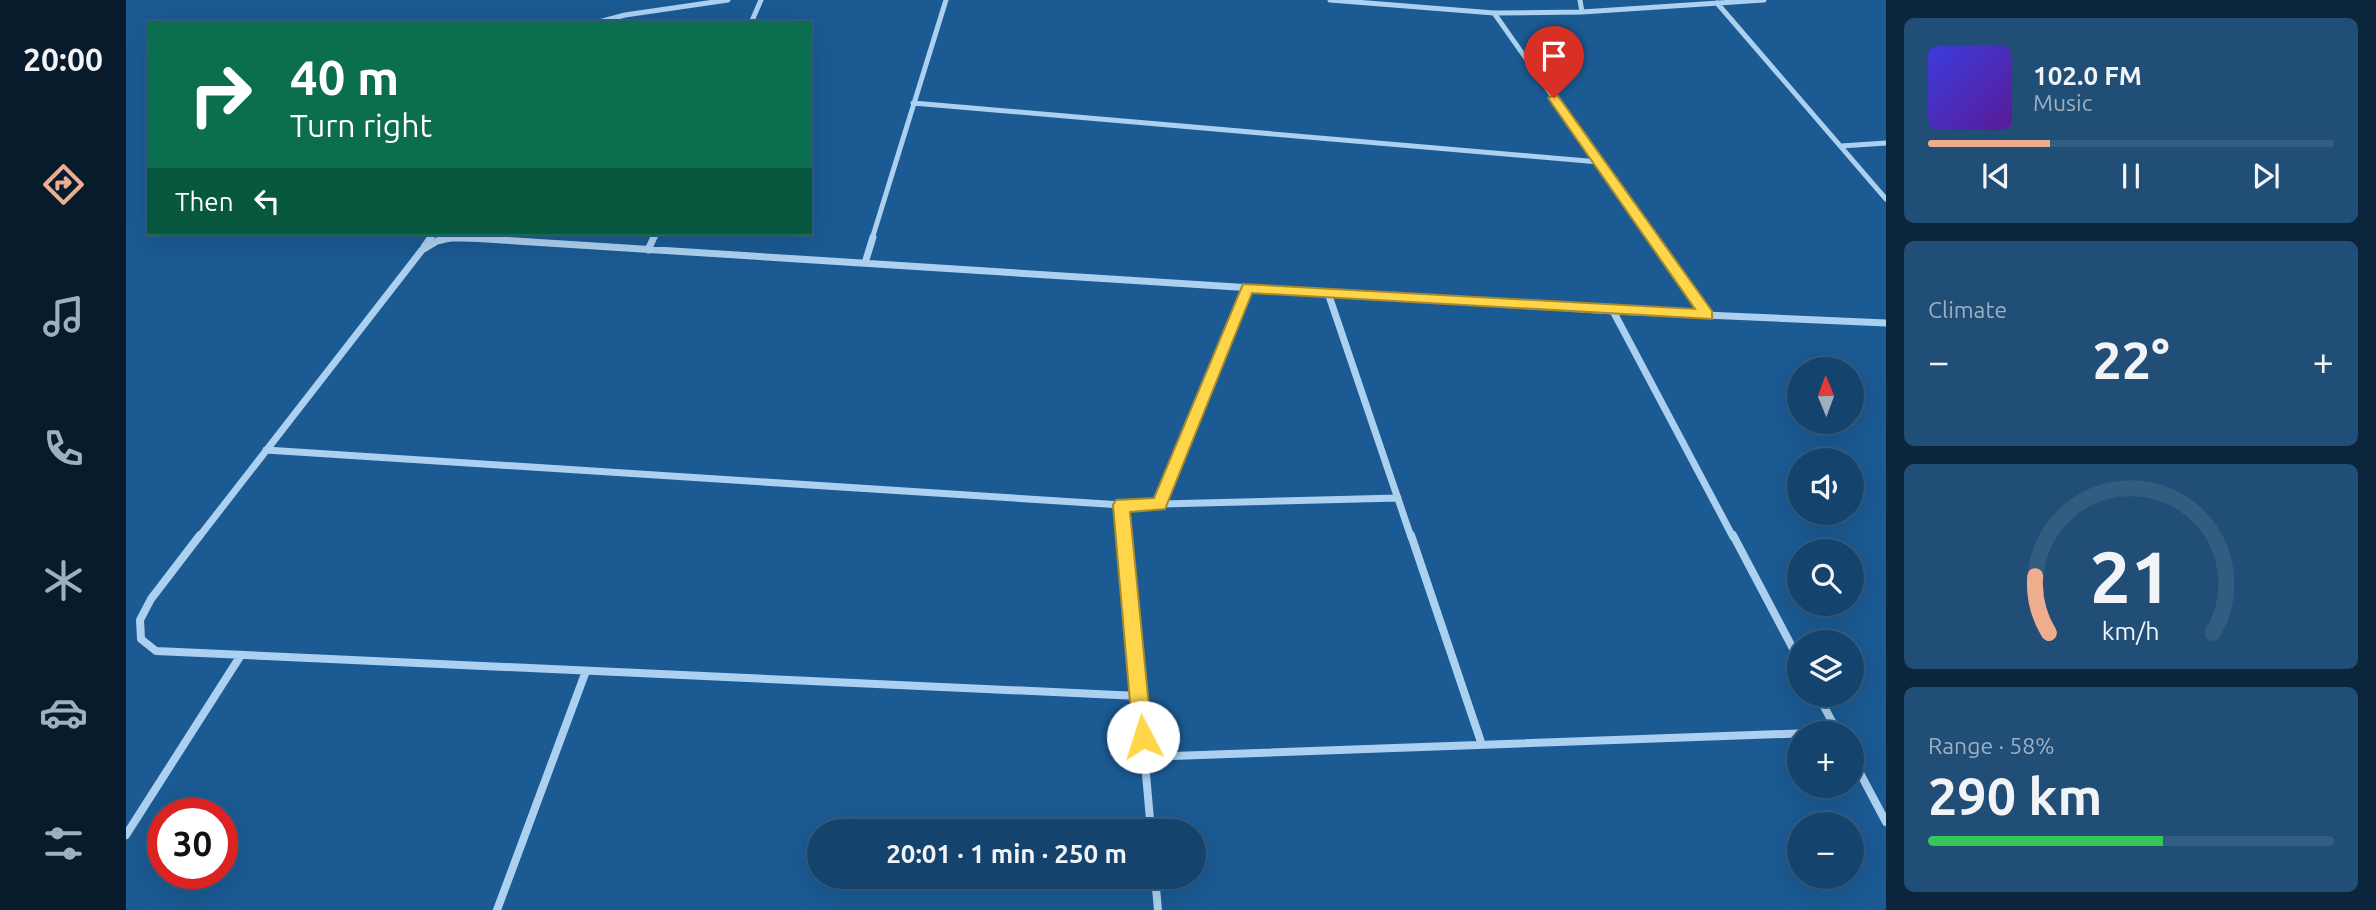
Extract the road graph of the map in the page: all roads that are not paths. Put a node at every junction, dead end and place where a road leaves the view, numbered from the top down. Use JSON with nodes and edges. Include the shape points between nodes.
{"nodes":[{"id":1,"x":728,"y":0,"type":"edge"},
{"id":2,"x":761,"y":0,"type":"edge"},
{"id":3,"x":946,"y":0,"type":"edge"},
{"id":4,"x":1329,"y":0,"type":"edge"},
{"id":5,"x":1580,"y":0,"type":"edge"},
{"id":6,"x":1764,"y":0,"type":"edge"},
{"id":7,"x":1717,"y":3,"type":"junction"},
{"id":8,"x":1582,"y":12,"type":"junction"},
{"id":9,"x":1494,"y":13,"type":"junction"},
{"id":10,"x":602,"y":21,"type":"edge"},
{"id":11,"x":752,"y":21,"type":"edge"},
{"id":12,"x":913,"y":103,"type":"junction"},
{"id":13,"x":1886,"y":143,"type":"edge"},
{"id":14,"x":1841,"y":146,"type":"junction"},
{"id":15,"x":1599,"y":162,"type":"junction"},
{"id":16,"x":1886,"y":199,"type":"edge"},
{"id":17,"x":433,"y":235,"type":"edge"},
{"id":18,"x":655,"y":235,"type":"edge"},
{"id":19,"x":422,"y":250,"type":"junction"},
{"id":20,"x":648,"y":250,"type":"junction"},
{"id":21,"x":865,"y":263,"type":"junction"},
{"id":22,"x":1248,"y":288,"type":"junction"},
{"id":23,"x":1328,"y":293,"type":"junction"},
{"id":24,"x":1612,"y":311,"type":"junction"},
{"id":25,"x":1707,"y":315,"type":"junction"},
{"id":26,"x":1886,"y":323,"type":"edge"},
{"id":27,"x":266,"y":450,"type":"junction"},
{"id":28,"x":1398,"y":498,"type":"junction"},
{"id":29,"x":1122,"y":505,"type":"junction"},
{"id":30,"x":1159,"y":505,"type":"junction"},
{"id":31,"x":1787,"y":638,"type":"edge"},
{"id":32,"x":241,"y":655,"type":"junction"},
{"id":33,"x":586,"y":671,"type":"junction"},
{"id":34,"x":1139,"y":696,"type":"junction"},
{"id":35,"x":1787,"y":734,"type":"edge"},
{"id":36,"x":1482,"y":745,"type":"junction"},
{"id":37,"x":1144,"y":757,"type":"junction"},
{"id":38,"x":1864,"y":781,"type":"edge"},
{"id":39,"x":1150,"y":819,"type":"edge"},
{"id":40,"x":1886,"y":822,"type":"edge"},
{"id":41,"x":126,"y":835,"type":"edge"},
{"id":42,"x":1156,"y":889,"type":"edge"},
{"id":43,"x":497,"y":910,"type":"edge"},
{"id":44,"x":1158,"y":910,"type":"edge"}],
"edges":[{"from":1,"to":10,"type":"street"},
{"from":2,"to":11,"type":"street"},
{"from":3,"to":12,"type":"street"},
{"from":4,"to":9,"type":"street"},
{"from":5,"to":8,"type":"street"},
{"from":6,"to":7,"type":"street"},
{"from":7,"to":8,"type":"street"},
{"from":7,"to":14,"type":"street"},
{"from":8,"to":9,"type":"street"},
{"from":9,"to":15,"type":"street"},
{"from":12,"to":15,"type":"street"},
{"from":12,"to":21,"type":"street"},
{"from":13,"to":14,"type":"street"},
{"from":14,"to":16,"type":"street"},
{"from":15,"to":25,"type":"street"},
{"from":17,"to":19,"type":"street"},
{"from":18,"to":20,"type":"street"},
{"from":19,"to":20,"type":"street","via":[[454,237]]},
{"from":19,"to":27,"type":"street"},
{"from":20,"to":21,"type":"street"},
{"from":21,"to":22,"type":"street"},
{"from":22,"to":23,"type":"street"},
{"from":22,"to":30,"type":"street"},
{"from":23,"to":24,"type":"street"},
{"from":23,"to":28,"type":"street"},
{"from":24,"to":25,"type":"street"},
{"from":24,"to":31,"type":"street"},
{"from":25,"to":26,"type":"street"},
{"from":27,"to":29,"type":"street"},
{"from":27,"to":32,"type":"street","via":[[151,598],[140,620],[141,639],[156,651]]},
{"from":28,"to":30,"type":"street"},
{"from":28,"to":36,"type":"street"},
{"from":29,"to":30,"type":"street"},
{"from":29,"to":34,"type":"street"},
{"from":32,"to":33,"type":"street"},
{"from":32,"to":41,"type":"street"},
{"from":33,"to":34,"type":"street"},
{"from":33,"to":43,"type":"street"},
{"from":34,"to":37,"type":"street"},
{"from":35,"to":36,"type":"street"},
{"from":36,"to":37,"type":"street"},
{"from":37,"to":39,"type":"street"},
{"from":38,"to":40,"type":"street"},
{"from":42,"to":44,"type":"street"}]}
